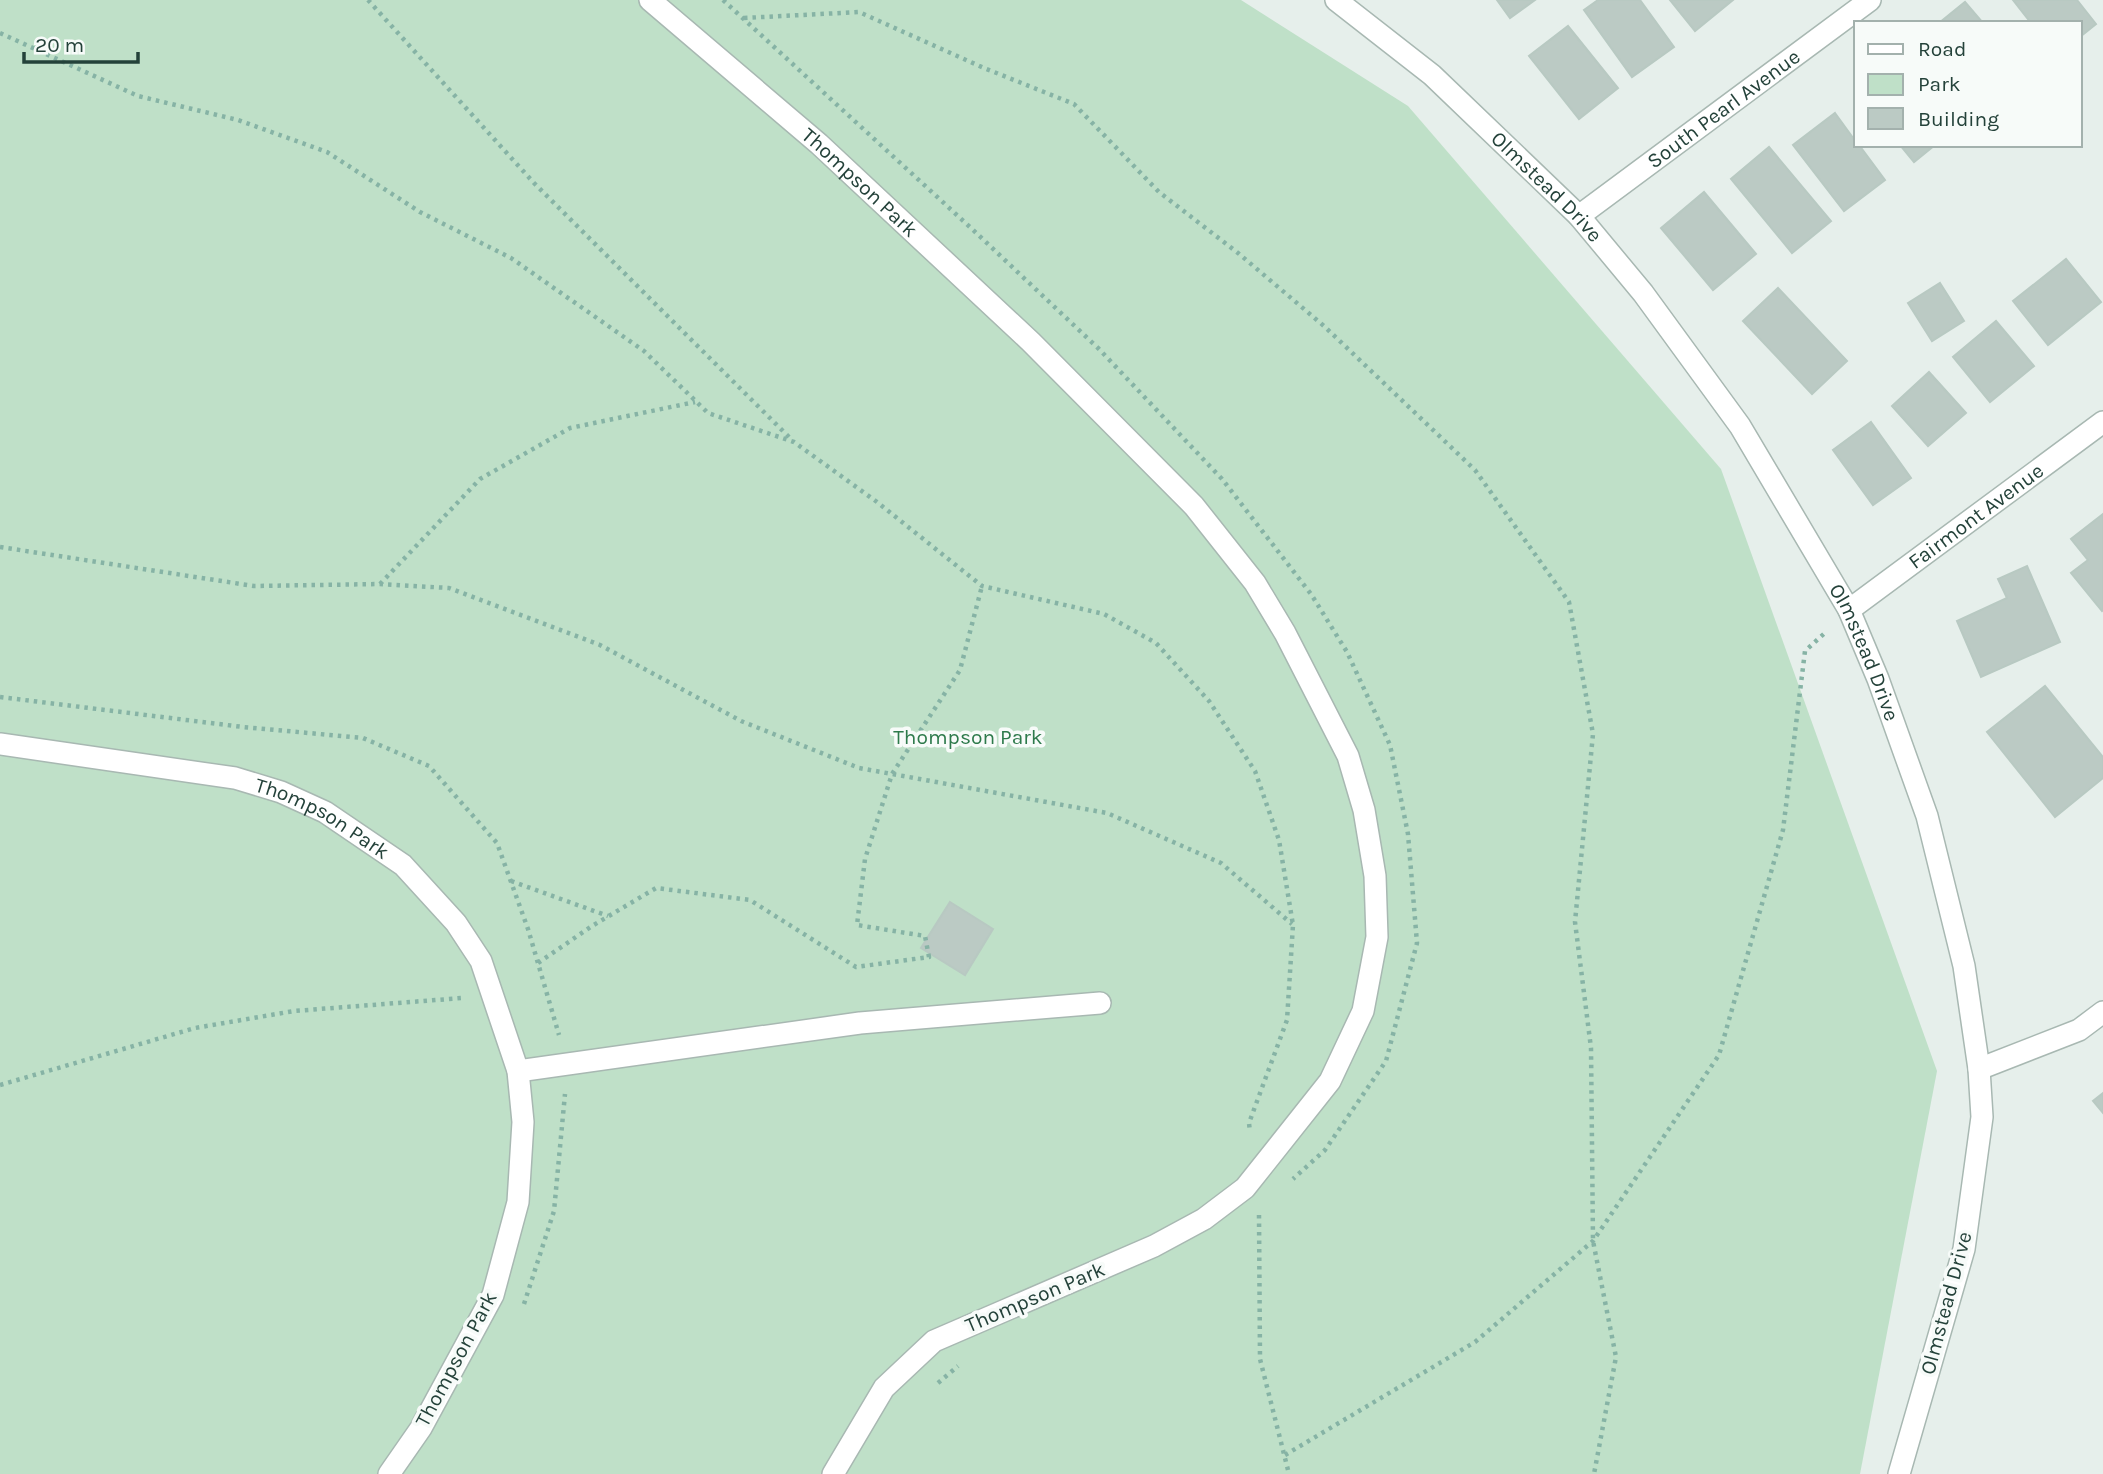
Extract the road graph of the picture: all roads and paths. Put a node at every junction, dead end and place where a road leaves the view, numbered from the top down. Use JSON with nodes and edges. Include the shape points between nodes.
{"nodes":[{"id":1,"x":368,"y":0,"type":"edge"},
{"id":2,"x":650,"y":0,"type":"edge"},
{"id":3,"x":723,"y":0,"type":"edge"},
{"id":4,"x":1336,"y":0,"type":"edge"},
{"id":5,"x":1870,"y":0,"type":"edge"},
{"id":6,"x":744,"y":18,"type":"junction"},
{"id":7,"x":0,"y":33,"type":"edge"},
{"id":8,"x":1579,"y":216,"type":"junction"},
{"id":9,"x":696,"y":402,"type":"junction"},
{"id":10,"x":2103,"y":422,"type":"edge"},
{"id":11,"x":794,"y":442,"type":"junction"},
{"id":12,"x":0,"y":547,"type":"edge"},
{"id":13,"x":380,"y":584,"type":"junction"},
{"id":14,"x":982,"y":586,"type":"junction"},
{"id":15,"x":1849,"y":610,"type":"junction"},
{"id":16,"x":0,"y":696,"type":"edge"},
{"id":17,"x":0,"y":744,"type":"edge"},
{"id":18,"x":892,"y":774,"type":"junction"},
{"id":19,"x":510,"y":880,"type":"junction"},
{"id":20,"x":610,"y":916,"type":"junction"},
{"id":21,"x":1293,"y":925,"type":"junction"},
{"id":22,"x":538,"y":963,"type":"junction"},
{"id":23,"x":494,"y":995,"type":"junction"},
{"id":24,"x":1100,"y":1003,"type":"dead end"},
{"id":25,"x":2103,"y":1012,"type":"edge"},
{"id":26,"x":567,"y":1064,"type":"junction"},
{"id":27,"x":1979,"y":1069,"type":"junction"},
{"id":28,"x":518,"y":1071,"type":"junction"},
{"id":29,"x":0,"y":1085,"type":"edge"},
{"id":30,"x":1253,"y":1178,"type":"junction"},
{"id":31,"x":1287,"y":1185,"type":"dead end"},
{"id":32,"x":1248,"y":1218,"type":"dead end"},
{"id":33,"x":1594,"y":1241,"type":"junction"},
{"id":34,"x":520,"y":1312,"type":"dead end"},
{"id":35,"x":961,"y":1363,"type":"dead end"},
{"id":36,"x":929,"y":1390,"type":"dead end"},
{"id":37,"x":1285,"y":1455,"type":"junction"},
{"id":38,"x":389,"y":1474,"type":"edge"},
{"id":39,"x":833,"y":1474,"type":"edge"},
{"id":40,"x":1289,"y":1474,"type":"edge"},
{"id":41,"x":1594,"y":1474,"type":"edge"},
{"id":42,"x":1899,"y":1474,"type":"edge"}],
"edges":[{"from":1,"to":11,"type":"path","via":[[534,183]]},
{"from":2,"to":30,"type":"street","name":"Thompson Park","via":[[819,144],[1011,323],[1194,506],[1255,583],[1348,756],[1364,810],[1375,876],[1377,937],[1363,1011],[1330,1081]]},
{"from":3,"to":6,"type":"path"},
{"from":4,"to":8,"type":"street","name":"Olmstead Drive","via":[[1432,75]]},
{"from":5,"to":8,"type":"street","name":"South Pearl Avenue"},
{"from":6,"to":31,"type":"path","via":[[1099,349],[1222,479],[1311,594],[1347,652],[1390,745],[1408,834],[1417,943],[1386,1061],[1325,1150]]},
{"from":6,"to":33,"type":"path","via":[[859,12],[1074,104],[1159,192],[1324,326],[1475,470],[1569,602],[1593,734],[1575,922],[1591,1048]]},
{"from":7,"to":9,"type":"path","via":[[138,96],[238,120],[327,152],[420,212],[511,258],[644,351]]},
{"from":8,"to":15,"type":"street","name":"Olmstead Drive","via":[[1643,293],[1740,426]]},
{"from":9,"to":11,"type":"path","via":[[708,414]]},
{"from":9,"to":13,"type":"path","via":[[570,428],[480,479]]},
{"from":10,"to":15,"type":"street","name":"Fairmont Avenue"},
{"from":11,"to":14,"type":"path"},
{"from":12,"to":13,"type":"path","via":[[254,586]]},
{"from":13,"to":18,"type":"path","via":[[449,588],[600,645],[741,722],[859,768]]},
{"from":14,"to":18,"type":"path","via":[[960,670]]},
{"from":14,"to":21,"type":"path","via":[[1104,614],[1156,643],[1183,672],[1209,701],[1255,771],[1279,840]]},
{"from":15,"to":27,"type":"street","name":"Olmstead Drive","via":[[1927,816],[1964,966]]},
{"from":15,"to":33,"type":"path","via":[[1805,651],[1783,830],[1719,1055]]},
{"from":16,"to":19,"type":"path","via":[[363,738],[429,766],[497,843]]},
{"from":17,"to":23,"type":"street","name":"Thompson Park","via":[[235,778],[325,812],[403,865],[456,923],[481,961]]},
{"from":18,"to":20,"type":"path","via":[[865,859],[858,925],[925,936],[929,957],[856,967],[750,900],[656,888]]},
{"from":18,"to":21,"type":"path","via":[[1107,813],[1221,863]]},
{"from":19,"to":20,"type":"path"},
{"from":19,"to":22,"type":"path"},
{"from":20,"to":22,"type":"path"},
{"from":21,"to":30,"type":"path","via":[[1287,1020],[1249,1123]]},
{"from":22,"to":26,"type":"path"},
{"from":23,"to":28,"type":"street","name":"Thompson Park"},
{"from":23,"to":29,"type":"path","via":[[294,1011],[195,1028]]},
{"from":24,"to":26,"type":"street","via":[[860,1023]]},
{"from":25,"to":27,"type":"street","via":[[2079,1030]]},
{"from":26,"to":28,"type":"street"},
{"from":26,"to":34,"type":"path","via":[[554,1211]]},
{"from":27,"to":42,"type":"street","name":"Olmstead Drive","via":[[1982,1117],[1964,1249]]},
{"from":28,"to":38,"type":"street","name":"Thompson Park","via":[[523,1122],[519,1202],[493,1295],[421,1428]]},
{"from":30,"to":39,"type":"street","name":"Thompson Park","via":[[1204,1219],[1154,1246],[934,1340],[884,1388]]},
{"from":32,"to":37,"type":"path","via":[[1259,1210],[1260,1359]]},
{"from":33,"to":37,"type":"path","via":[[1475,1342]]},
{"from":33,"to":41,"type":"path","via":[[1616,1357]]},
{"from":35,"to":36,"type":"path"},
{"from":37,"to":40,"type":"path"}]}
